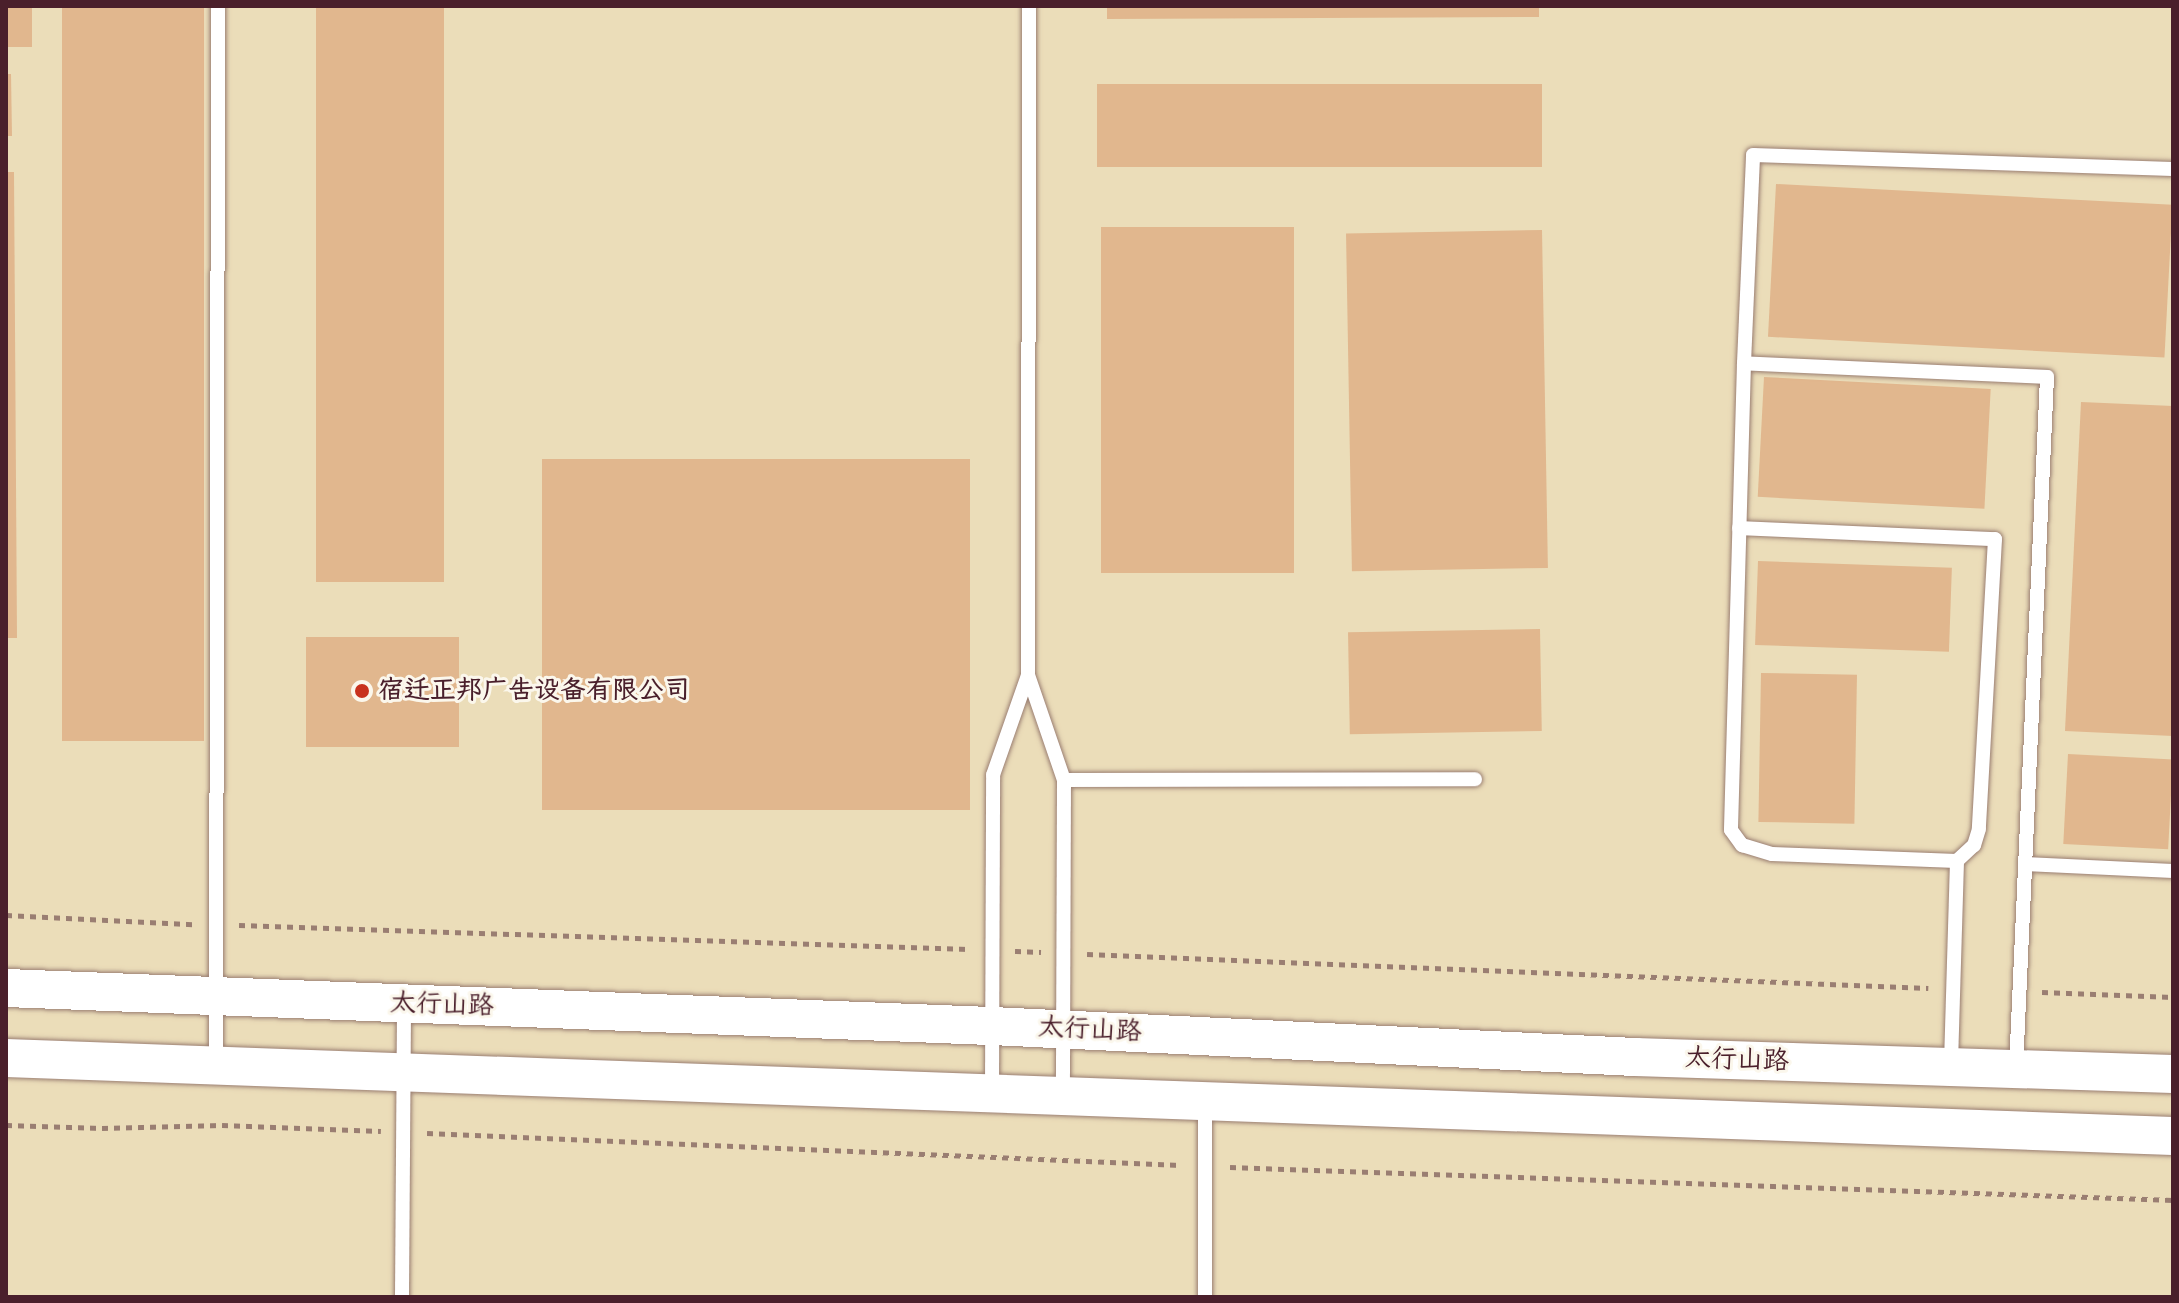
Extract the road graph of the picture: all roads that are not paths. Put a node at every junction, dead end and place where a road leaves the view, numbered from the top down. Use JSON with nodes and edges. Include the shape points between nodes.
{"nodes":[{"id":1,"x":218,"y":6,"type":"edge"},
{"id":2,"x":1029,"y":6,"type":"edge"},
{"id":3,"x":2173,"y":169,"type":"edge"},
{"id":4,"x":1744,"y":363,"type":"junction"},
{"id":5,"x":1739,"y":528,"type":"junction"},
{"id":6,"x":1028,"y":675,"type":"junction"},
{"id":7,"x":1475,"y":779,"type":"dead end"},
{"id":8,"x":1064,"y":780,"type":"junction"},
{"id":9,"x":1957,"y":861,"type":"junction"},
{"id":10,"x":2025,"y":864,"type":"junction"},
{"id":11,"x":2173,"y":871,"type":"edge"},
{"id":12,"x":6,"y":988,"type":"edge"},
{"id":13,"x":216,"y":997,"type":"junction"},
{"id":14,"x":404,"y":1004,"type":"junction"},
{"id":15,"x":992,"y":1026,"type":"junction"},
{"id":16,"x":1063,"y":1029,"type":"junction"},
{"id":17,"x":6,"y":1058,"type":"edge"},
{"id":18,"x":216,"y":1066,"type":"junction"},
{"id":19,"x":1951,"y":1067,"type":"junction"},
{"id":20,"x":2016,"y":1069,"type":"junction"},
{"id":21,"x":403,"y":1072,"type":"junction"},
{"id":22,"x":2173,"y":1074,"type":"edge"},
{"id":23,"x":992,"y":1093,"type":"junction"},
{"id":24,"x":1063,"y":1096,"type":"junction"},
{"id":25,"x":1205,"y":1101,"type":"junction"},
{"id":26,"x":2173,"y":1136,"type":"edge"},
{"id":27,"x":402,"y":1297,"type":"edge"},
{"id":28,"x":1205,"y":1297,"type":"edge"}],
"edges":[{"from":1,"to":13,"type":"lane"},
{"from":2,"to":6,"type":"lane"},
{"from":3,"to":4,"type":"lane","via":[[1753,155]]},
{"from":4,"to":5,"type":"lane"},
{"from":4,"to":10,"type":"lane","via":[[2047,377]]},
{"from":5,"to":9,"type":"lane","via":[[1731,830],[1742,845],[1772,854]]},
{"from":5,"to":9,"type":"lane","via":[[1995,539],[1979,829],[1974,845]]},
{"from":6,"to":8,"type":"lane"},
{"from":6,"to":15,"type":"lane","via":[[993,775]]},
{"from":7,"to":8,"type":"lane"},
{"from":8,"to":16,"type":"lane"},
{"from":9,"to":19,"type":"lane"},
{"from":10,"to":11,"type":"lane"},
{"from":10,"to":20,"type":"lane"},
{"from":12,"to":13,"type":"street","name":"太行山路"},
{"from":13,"to":14,"type":"street","name":"太行山路"},
{"from":13,"to":18,"type":"lane"},
{"from":14,"to":15,"type":"street","name":"太行山路"},
{"from":14,"to":21,"type":"lane"},
{"from":15,"to":16,"type":"street","name":"太行山路"},
{"from":15,"to":23,"type":"lane"},
{"from":16,"to":19,"type":"street","name":"太行山路"},
{"from":16,"to":24,"type":"lane"},
{"from":17,"to":18,"type":"street"},
{"from":18,"to":21,"type":"street"},
{"from":19,"to":20,"type":"street","name":"太行山路"},
{"from":20,"to":22,"type":"street","name":"太行山路"},
{"from":21,"to":23,"type":"street"},
{"from":21,"to":27,"type":"lane"},
{"from":23,"to":24,"type":"street"},
{"from":24,"to":25,"type":"street"},
{"from":25,"to":26,"type":"street"},
{"from":25,"to":28,"type":"lane"}]}
